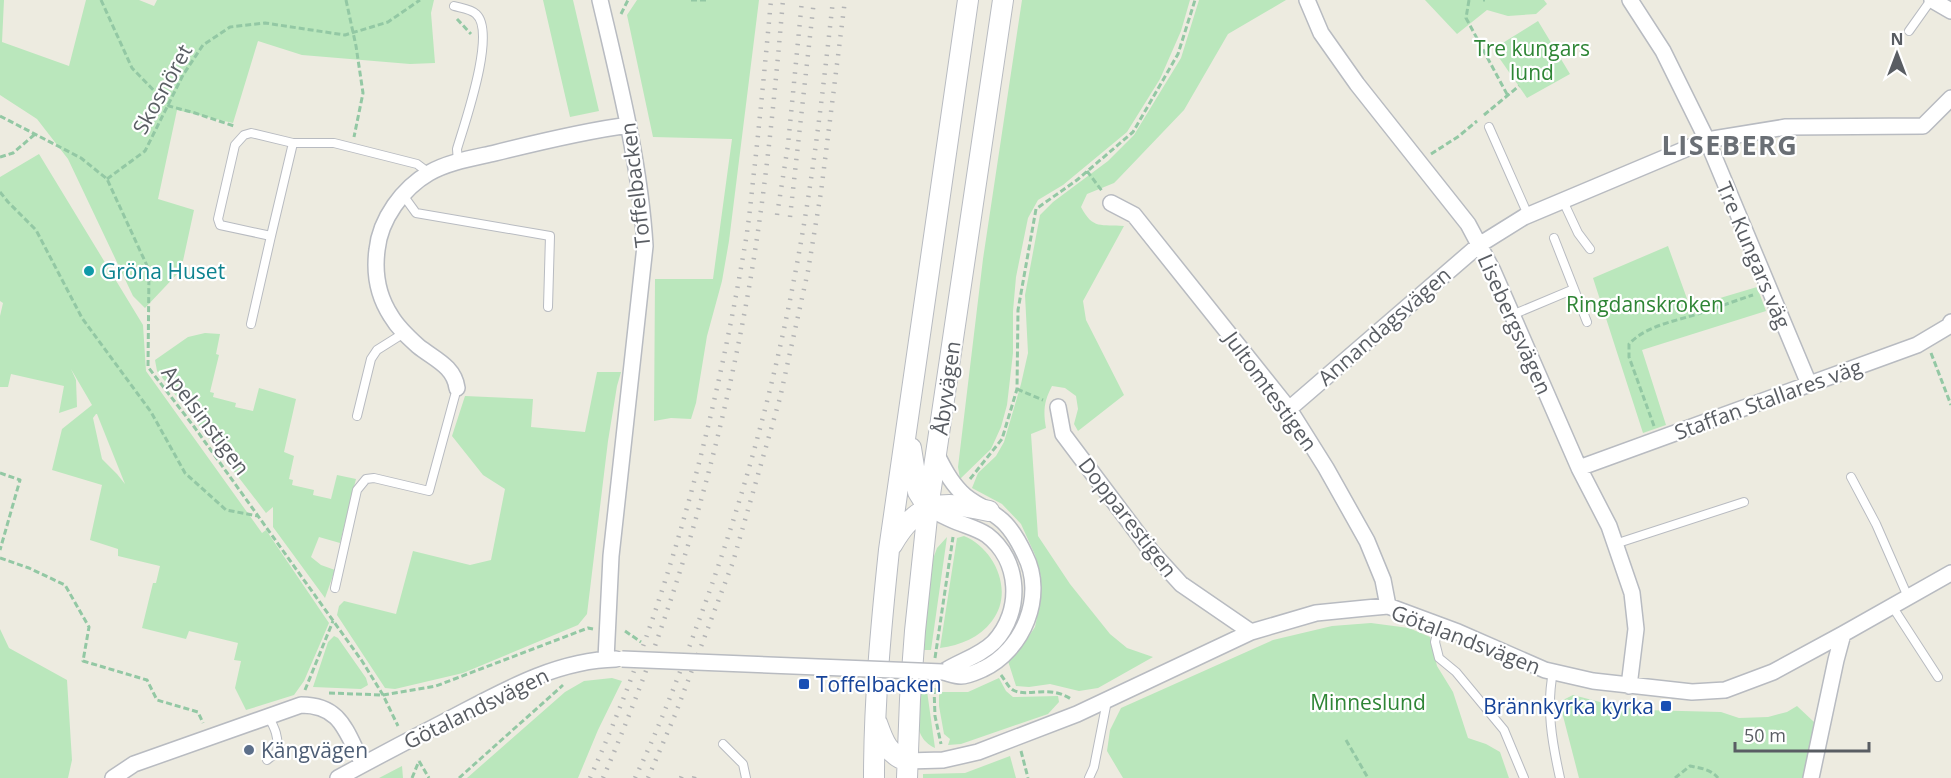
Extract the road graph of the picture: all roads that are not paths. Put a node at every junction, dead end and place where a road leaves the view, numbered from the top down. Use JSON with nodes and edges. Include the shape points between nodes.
{"nodes":[{"id":1,"x":600,"y":0,"type":"edge"},
{"id":2,"x":968,"y":0,"type":"edge"},
{"id":3,"x":1003,"y":0,"type":"edge"},
{"id":4,"x":1307,"y":0,"type":"edge"},
{"id":5,"x":1630,"y":0,"type":"edge"},
{"id":6,"x":1932,"y":0,"type":"edge"},
{"id":7,"x":453,"y":9,"type":"road end"},
{"id":8,"x":1951,"y":12,"type":"edge"},
{"id":9,"x":1909,"y":31,"type":"dead end"},
{"id":10,"x":1951,"y":98,"type":"edge"},
{"id":11,"x":629,"y":125,"type":"junction"},
{"id":12,"x":1489,"y":127,"type":"dead end"},
{"id":13,"x":1707,"y":140,"type":"junction"},
{"id":14,"x":293,"y":142,"type":"junction"},
{"id":15,"x":458,"y":162,"type":"junction"},
{"id":16,"x":429,"y":173,"type":"junction"},
{"id":17,"x":403,"y":195,"type":"junction"},
{"id":18,"x":1562,"y":200,"type":"junction"},
{"id":19,"x":1111,"y":203,"type":"road end"},
{"id":20,"x":1528,"y":214,"type":"junction"},
{"id":21,"x":271,"y":236,"type":"junction"},
{"id":22,"x":1554,"y":238,"type":"dead end"},
{"id":23,"x":1479,"y":244,"type":"junction"},
{"id":24,"x":1590,"y":249,"type":"dead end"},
{"id":25,"x":1574,"y":289,"type":"junction"},
{"id":26,"x":548,"y":307,"type":"dead end"},
{"id":27,"x":1512,"y":315,"type":"junction"},
{"id":28,"x":1587,"y":322,"type":"dead end"},
{"id":29,"x":1951,"y":322,"type":"edge"},
{"id":30,"x":250,"y":324,"type":"dead end"},
{"id":31,"x":404,"y":333,"type":"junction"},
{"id":32,"x":1809,"y":384,"type":"junction"},
{"id":33,"x":457,"y":388,"type":"joint"},
{"id":34,"x":1058,"y":407,"type":"road end"},
{"id":35,"x":1289,"y":409,"type":"junction"},
{"id":36,"x":908,"y":415,"type":"junction"},
{"id":37,"x":357,"y":416,"type":"dead end"},
{"id":38,"x":936,"y":453,"type":"junction"},
{"id":39,"x":1579,"y":468,"type":"junction"},
{"id":40,"x":1851,"y":477,"type":"dead end"},
{"id":41,"x":1744,"y":502,"type":"dead end"},
{"id":42,"x":928,"y":508,"type":"junction"},
{"id":43,"x":989,"y":511,"type":"junction"},
{"id":44,"x":1616,"y":544,"type":"junction"},
{"id":45,"x":890,"y":550,"type":"junction"},
{"id":46,"x":1951,"y":573,"type":"edge"},
{"id":47,"x":334,"y":588,"type":"dead end"},
{"id":48,"x":1908,"y":597,"type":"junction"},
{"id":49,"x":1388,"y":606,"type":"junction"},
{"id":50,"x":1892,"y":606,"type":"junction"},
{"id":51,"x":1439,"y":625,"type":"junction"},
{"id":52,"x":1251,"y":632,"type":"junction"},
{"id":53,"x":1844,"y":634,"type":"junction"},
{"id":54,"x":606,"y":659,"type":"junction"},
{"id":55,"x":1553,"y":672,"type":"junction"},
{"id":56,"x":937,"y":674,"type":"junction"},
{"id":57,"x":1938,"y":677,"type":"dead end"},
{"id":58,"x":1629,"y":686,"type":"junction"},
{"id":59,"x":1108,"y":700,"type":"junction"},
{"id":60,"x":268,"y":716,"type":"junction"},
{"id":61,"x":876,"y":718,"type":"junction"},
{"id":62,"x":723,"y":744,"type":"dead end"},
{"id":63,"x":267,"y":760,"type":"dead end"},
{"id":64,"x":363,"y":764,"type":"junction"},
{"id":65,"x":907,"y":769,"type":"edge"},
{"id":66,"x":113,"y":778,"type":"edge"},
{"id":67,"x":338,"y":778,"type":"edge"},
{"id":68,"x":746,"y":778,"type":"edge"},
{"id":69,"x":874,"y":778,"type":"edge"},
{"id":70,"x":1089,"y":778,"type":"edge"},
{"id":71,"x":1524,"y":778,"type":"edge"},
{"id":72,"x":1560,"y":778,"type":"edge"},
{"id":73,"x":1811,"y":778,"type":"edge"}],
"edges":[{"from":1,"to":11,"type":"street","name":"Toffelbacken"},
{"from":2,"to":36,"type":"street","name":"Åbyvägen"},
{"from":3,"to":38,"type":"street","name":"Åbyvägen"},
{"from":4,"to":23,"type":"street","name":"Lisebergsvägen","via":[[1321,33],[1468,224]]},
{"from":5,"to":13,"type":"street","name":"Tre Kungars väg","via":[[1663,51]]},
{"from":6,"to":8,"type":"street"},
{"from":6,"to":9,"type":"lane"},
{"from":7,"to":15,"type":"lane","via":[[475,13],[483,30],[483,56],[457,149]]},
{"from":10,"to":13,"type":"street","name":"Annandagsvägen","via":[[1923,126],[1786,127]]},
{"from":11,"to":15,"type":"street","via":[[545,140]]},
{"from":11,"to":54,"type":"street","name":"Toffelbacken","via":[[645,246],[611,556]]},
{"from":12,"to":20,"type":"lane"},
{"from":13,"to":18,"type":"street","name":"Annandagsvägen"},
{"from":13,"to":32,"type":"street","name":"Tre Kungars väg"},
{"from":14,"to":16,"type":"lane","via":[[352,147],[417,164]]},
{"from":14,"to":21,"type":"lane"},
{"from":14,"to":21,"type":"lane","via":[[244,135],[236,145],[218,219],[220,225]]},
{"from":15,"to":16,"type":"street"},
{"from":16,"to":17,"type":"street"},
{"from":17,"to":26,"type":"lane","via":[[416,213],[550,236]]},
{"from":17,"to":31,"type":"street","via":[[385,222],[375,263],[382,298]]},
{"from":18,"to":20,"type":"street","name":"Annandagsvägen"},
{"from":18,"to":24,"type":"lane"},
{"from":19,"to":35,"type":"street","name":"Jultomtestigen","via":[[1134,215]]},
{"from":20,"to":23,"type":"street","name":"Annandagsvägen"},
{"from":21,"to":30,"type":"lane"},
{"from":22,"to":25,"type":"lane"},
{"from":23,"to":27,"type":"street","name":"Lisebergsvägen"},
{"from":23,"to":35,"type":"street","name":"Annandagsvägen"},
{"from":25,"to":27,"type":"lane"},
{"from":25,"to":28,"type":"lane"},
{"from":27,"to":39,"type":"street","name":"Lisebergsvägen"},
{"from":29,"to":32,"type":"street","name":"Staffan Stallares väg","via":[[1917,345]]},
{"from":31,"to":33,"type":"street","via":[[448,367],[456,378]]},
{"from":31,"to":37,"type":"lane","via":[[377,350],[371,359]]},
{"from":32,"to":39,"type":"street","name":"Staffan Stallares väg"},
{"from":33,"to":47,"type":"lane","via":[[429,491],[374,478],[366,479],[357,490]]},
{"from":34,"to":52,"type":"street","name":"Dopparestigen","via":[[1063,434],[1151,551],[1181,584]]},
{"from":35,"to":49,"type":"street","name":"Jultomtestigen","via":[[1367,541],[1383,580]]},
{"from":36,"to":42,"type":"street","via":[[915,479]]},
{"from":36,"to":45,"type":"street","name":"Åbyvägen"},
{"from":38,"to":42,"type":"street","name":"Åbyvägen"},
{"from":38,"to":43,"type":"street","name":"Götalandsvägen","via":[[962,494]]},
{"from":39,"to":44,"type":"street","name":"Lisebergsvägen"},
{"from":40,"to":48,"type":"lane"},
{"from":41,"to":44,"type":"lane"},
{"from":42,"to":43,"type":"street","via":[[959,504]]},
{"from":42,"to":45,"type":"street","via":[[900,531]]},
{"from":42,"to":56,"type":"street","via":[[984,534],[1000,549],[1012,571],[1015,593],[1010,615],[993,642],[972,658]]},
{"from":42,"to":65,"type":"street","name":"Åbyvägen","via":[[915,631]]},
{"from":43,"to":56,"type":"street","name":"Götalandsvägen","via":[[1011,531],[1027,559],[1032,583],[1028,619],[1017,641],[993,663],[961,676]]},
{"from":44,"to":58,"type":"street","name":"Lisebergsvägen","via":[[1632,593],[1636,629]]},
{"from":45,"to":61,"type":"street","name":"Åbyvägen"},
{"from":46,"to":48,"type":"street","name":"Götalandsvägen"},
{"from":48,"to":50,"type":"street","name":"Götalandsvägen"},
{"from":49,"to":51,"type":"street","name":"Götalandsvägen"},
{"from":49,"to":52,"type":"street","name":"Götalandsvägen","via":[[1316,613]]},
{"from":50,"to":53,"type":"street","name":"Götalandsvägen"},
{"from":50,"to":57,"type":"lane"},
{"from":51,"to":55,"type":"street","name":"Götalandsvägen"},
{"from":51,"to":71,"type":"lane","via":[[1435,642],[1439,658],[1456,672],[1504,730]]},
{"from":52,"to":59,"type":"street","name":"Götalandsvägen"},
{"from":53,"to":58,"type":"street","name":"Götalandsvägen","via":[[1773,672],[1725,690],[1692,692]]},
{"from":53,"to":73,"type":"street"},
{"from":54,"to":56,"type":"street","name":"Götalandsvägen","bridge":true},
{"from":54,"to":64,"type":"street","name":"Götalandsvägen","via":[[551,670],[517,684]]},
{"from":55,"to":58,"type":"street","name":"Götalandsvägen"},
{"from":55,"to":72,"type":"lane","via":[[1549,711]]},
{"from":59,"to":65,"type":"street","name":"Götalandsvägen","via":[[978,753]]},
{"from":59,"to":70,"type":"lane"},
{"from":60,"to":63,"type":"lane","via":[[279,742],[277,752]]},
{"from":60,"to":64,"type":"street","via":[[301,705],[327,709],[339,719]]},
{"from":60,"to":66,"type":"street","via":[[134,764]]},
{"from":61,"to":65,"type":"street","via":[[890,752]]},
{"from":61,"to":69,"type":"street","name":"Åbyvägen"},
{"from":62,"to":68,"type":"lane","via":[[743,764]]},
{"from":64,"to":67,"type":"street","name":"Götalandsvägen"}]}
